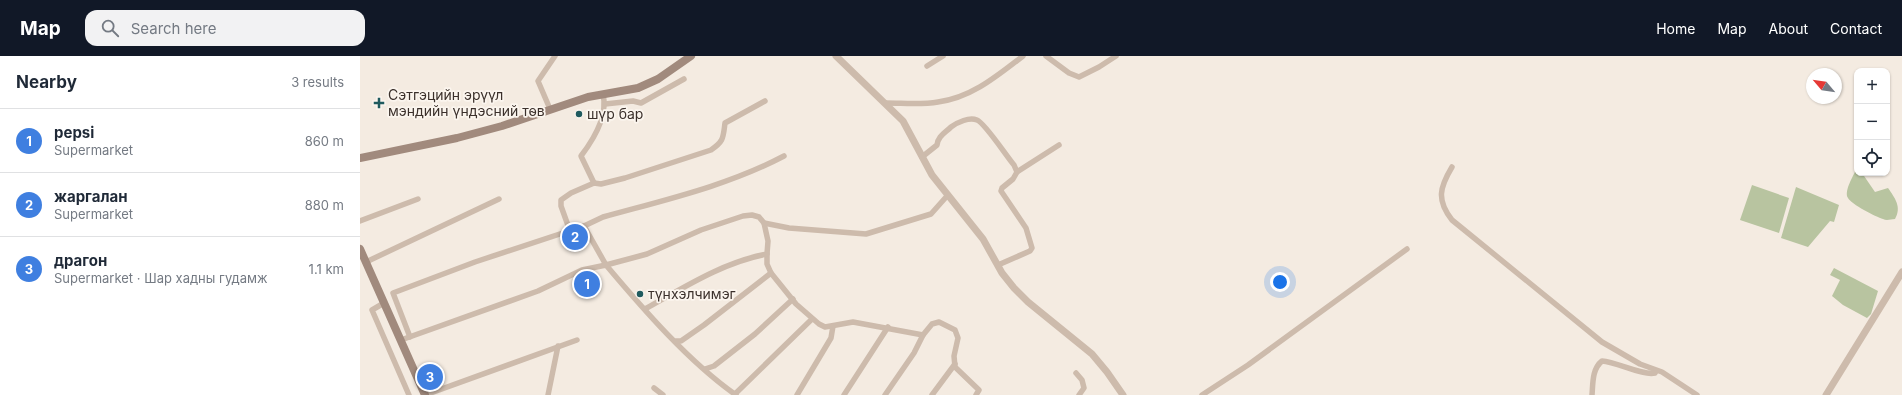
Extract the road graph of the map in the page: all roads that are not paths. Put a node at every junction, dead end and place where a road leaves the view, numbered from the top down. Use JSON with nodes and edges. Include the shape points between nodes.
{"nodes":[{"id":1,"x":555,"y":56,"type":"edge"},
{"id":2,"x":691,"y":56,"type":"edge"},
{"id":3,"x":836,"y":56,"type":"edge"},
{"id":4,"x":943,"y":56,"type":"edge"},
{"id":5,"x":1023,"y":56,"type":"edge"},
{"id":6,"x":1046,"y":56,"type":"edge"},
{"id":7,"x":1116,"y":56,"type":"edge"},
{"id":8,"x":927,"y":66,"type":"dead end"},
{"id":9,"x":684,"y":79,"type":"dead end"},
{"id":10,"x":603,"y":94,"type":"junction"},
{"id":11,"x":765,"y":101,"type":"dead end"},
{"id":12,"x":886,"y":103,"type":"junction"},
{"id":13,"x":605,"y":104,"type":"junction"},
{"id":14,"x":550,"y":109,"type":"junction"},
{"id":15,"x":1059,"y":145,"type":"dead end"},
{"id":16,"x":784,"y":156,"type":"dead end"},
{"id":17,"x":360,"y":158,"type":"edge"},
{"id":18,"x":922,"y":158,"type":"junction"},
{"id":19,"x":1452,"y":167,"type":"dead end"},
{"id":20,"x":1017,"y":172,"type":"junction"},
{"id":21,"x":594,"y":183,"type":"junction"},
{"id":22,"x":947,"y":196,"type":"junction"},
{"id":23,"x":499,"y":199,"type":"dead end"},
{"id":24,"x":418,"y":200,"type":"dead end"},
{"id":25,"x":360,"y":221,"type":"edge"},
{"id":26,"x":764,"y":223,"type":"junction"},
{"id":27,"x":584,"y":226,"type":"junction"},
{"id":28,"x":570,"y":231,"type":"junction"},
{"id":29,"x":360,"y":249,"type":"edge"},
{"id":30,"x":1407,"y":249,"type":"dead end"},
{"id":31,"x":767,"y":254,"type":"junction"},
{"id":32,"x":366,"y":262,"type":"junction"},
{"id":33,"x":606,"y":265,"type":"junction"},
{"id":34,"x":998,"y":265,"type":"junction"},
{"id":35,"x":1902,"y":272,"type":"edge"},
{"id":36,"x":771,"y":273,"type":"junction"},
{"id":37,"x":793,"y":299,"type":"junction"},
{"id":38,"x":384,"y":303,"type":"junction"},
{"id":39,"x":645,"y":309,"type":"junction"},
{"id":40,"x":812,"y":319,"type":"junction"},
{"id":41,"x":833,"y":326,"type":"junction"},
{"id":42,"x":888,"y":327,"type":"junction"},
{"id":43,"x":923,"y":335,"type":"junction"},
{"id":44,"x":410,"y":337,"type":"junction"},
{"id":45,"x":401,"y":340,"type":"junction"},
{"id":46,"x":577,"y":340,"type":"dead end"},
{"id":47,"x":676,"y":341,"type":"junction"},
{"id":48,"x":558,"y":346,"type":"junction"},
{"id":49,"x":955,"y":364,"type":"junction"},
{"id":50,"x":705,"y":370,"type":"junction"},
{"id":51,"x":1656,"y":371,"type":"junction"},
{"id":52,"x":1076,"y":373,"type":"dead end"},
{"id":53,"x":654,"y":388,"type":"dead end"},
{"id":54,"x":409,"y":395,"type":"edge"},
{"id":55,"x":425,"y":395,"type":"edge"},
{"id":56,"x":548,"y":395,"type":"edge"},
{"id":57,"x":663,"y":395,"type":"edge"},
{"id":58,"x":736,"y":395,"type":"edge"},
{"id":59,"x":797,"y":395,"type":"edge"},
{"id":60,"x":844,"y":395,"type":"edge"},
{"id":61,"x":885,"y":395,"type":"edge"},
{"id":62,"x":932,"y":395,"type":"edge"},
{"id":63,"x":976,"y":395,"type":"edge"},
{"id":64,"x":1079,"y":395,"type":"edge"},
{"id":65,"x":1123,"y":395,"type":"edge"},
{"id":66,"x":1202,"y":395,"type":"edge"},
{"id":67,"x":1592,"y":395,"type":"edge"},
{"id":68,"x":1696,"y":395,"type":"edge"},
{"id":69,"x":1826,"y":395,"type":"edge"}],
"edges":[{"from":1,"to":14,"type":"street","via":[[538,81]]},
{"from":2,"to":10,"type":"main road","via":[[658,79],[643,86]]},
{"from":3,"to":12,"type":"street"},
{"from":4,"to":8,"type":"street"},
{"from":5,"to":12,"type":"street","via":[[967,94],[934,103]]},
{"from":6,"to":7,"type":"street","via":[[1079,77]]},
{"from":9,"to":13,"type":"street","via":[[641,102]]},
{"from":10,"to":13,"type":"street"},
{"from":10,"to":14,"type":"main road"},
{"from":11,"to":21,"type":"street","via":[[725,123],[723,139],[711,150],[626,178],[601,184]]},
{"from":12,"to":18,"type":"street","via":[[907,127]]},
{"from":13,"to":21,"type":"street","via":[[593,138],[581,156]]},
{"from":14,"to":17,"type":"main road","via":[[465,136]]},
{"from":15,"to":20,"type":"street"},
{"from":16,"to":27,"type":"street","via":[[728,182],[602,217]]},
{"from":18,"to":20,"type":"street","via":[[957,122],[977,120],[984,125]]},
{"from":18,"to":22,"type":"street"},
{"from":19,"to":51,"type":"street","via":[[1444,180],[1441,193],[1442,203],[1452,220],[1602,342],[1618,353]]},
{"from":20,"to":34,"type":"street","via":[[1001,191],[1021,218],[1032,248]]},
{"from":21,"to":28,"type":"street","via":[[561,200]]},
{"from":22,"to":26,"type":"street","via":[[931,214],[866,234],[804,231]]},
{"from":22,"to":34,"type":"street","via":[[983,239]]},
{"from":23,"to":32,"type":"street"},
{"from":24,"to":25,"type":"street"},
{"from":26,"to":31,"type":"street","via":[[768,241]]},
{"from":26,"to":33,"type":"street","via":[[752,214],[743,216],[701,230],[647,254]]},
{"from":27,"to":28,"type":"street"},
{"from":27,"to":33,"type":"street"},
{"from":28,"to":44,"type":"street","via":[[393,292]]},
{"from":29,"to":32,"type":"main road"},
{"from":30,"to":66,"type":"street","via":[[1248,365]]},
{"from":31,"to":36,"type":"street","via":[[767,264]]},
{"from":31,"to":39,"type":"street","via":[[713,273]]},
{"from":32,"to":38,"type":"main road"},
{"from":33,"to":39,"type":"street"},
{"from":33,"to":44,"type":"street","via":[[582,270],[538,291]]},
{"from":34,"to":65,"type":"street","via":[[1020,295],[1092,354]]},
{"from":35,"to":69,"type":"street"},
{"from":36,"to":37,"type":"street"},
{"from":36,"to":47,"type":"street","via":[[704,325],[681,341]]},
{"from":37,"to":40,"type":"street"},
{"from":37,"to":50,"type":"street","via":[[755,334],[714,366]]},
{"from":38,"to":45,"type":"main road"},
{"from":38,"to":54,"type":"street","via":[[372,310]]},
{"from":39,"to":47,"type":"street"},
{"from":40,"to":41,"type":"street","via":[[825,327]]},
{"from":40,"to":58,"type":"street"},
{"from":41,"to":42,"type":"street","via":[[853,322]]},
{"from":41,"to":59,"type":"street","via":[[831,338]]},
{"from":42,"to":43,"type":"street"},
{"from":42,"to":60,"type":"street"},
{"from":43,"to":49,"type":"street","via":[[932,324],[939,322],[955,330],[958,338]]},
{"from":43,"to":61,"type":"street","via":[[914,353]]},
{"from":44,"to":45,"type":"street"},
{"from":45,"to":55,"type":"main road"},
{"from":46,"to":48,"type":"street"},
{"from":47,"to":50,"type":"street"},
{"from":48,"to":55,"type":"street"},
{"from":48,"to":56,"type":"street"},
{"from":49,"to":62,"type":"street"},
{"from":49,"to":63,"type":"street","via":[[955,367],[979,390]]},
{"from":50,"to":58,"type":"street"},
{"from":51,"to":67,"type":"street","via":[[1647,375],[1614,362],[1602,361],[1597,364],[1595,370]]},
{"from":51,"to":68,"type":"street","via":[[1662,372]]},
{"from":52,"to":64,"type":"street","via":[[1084,388]]},
{"from":53,"to":57,"type":"street"}]}
